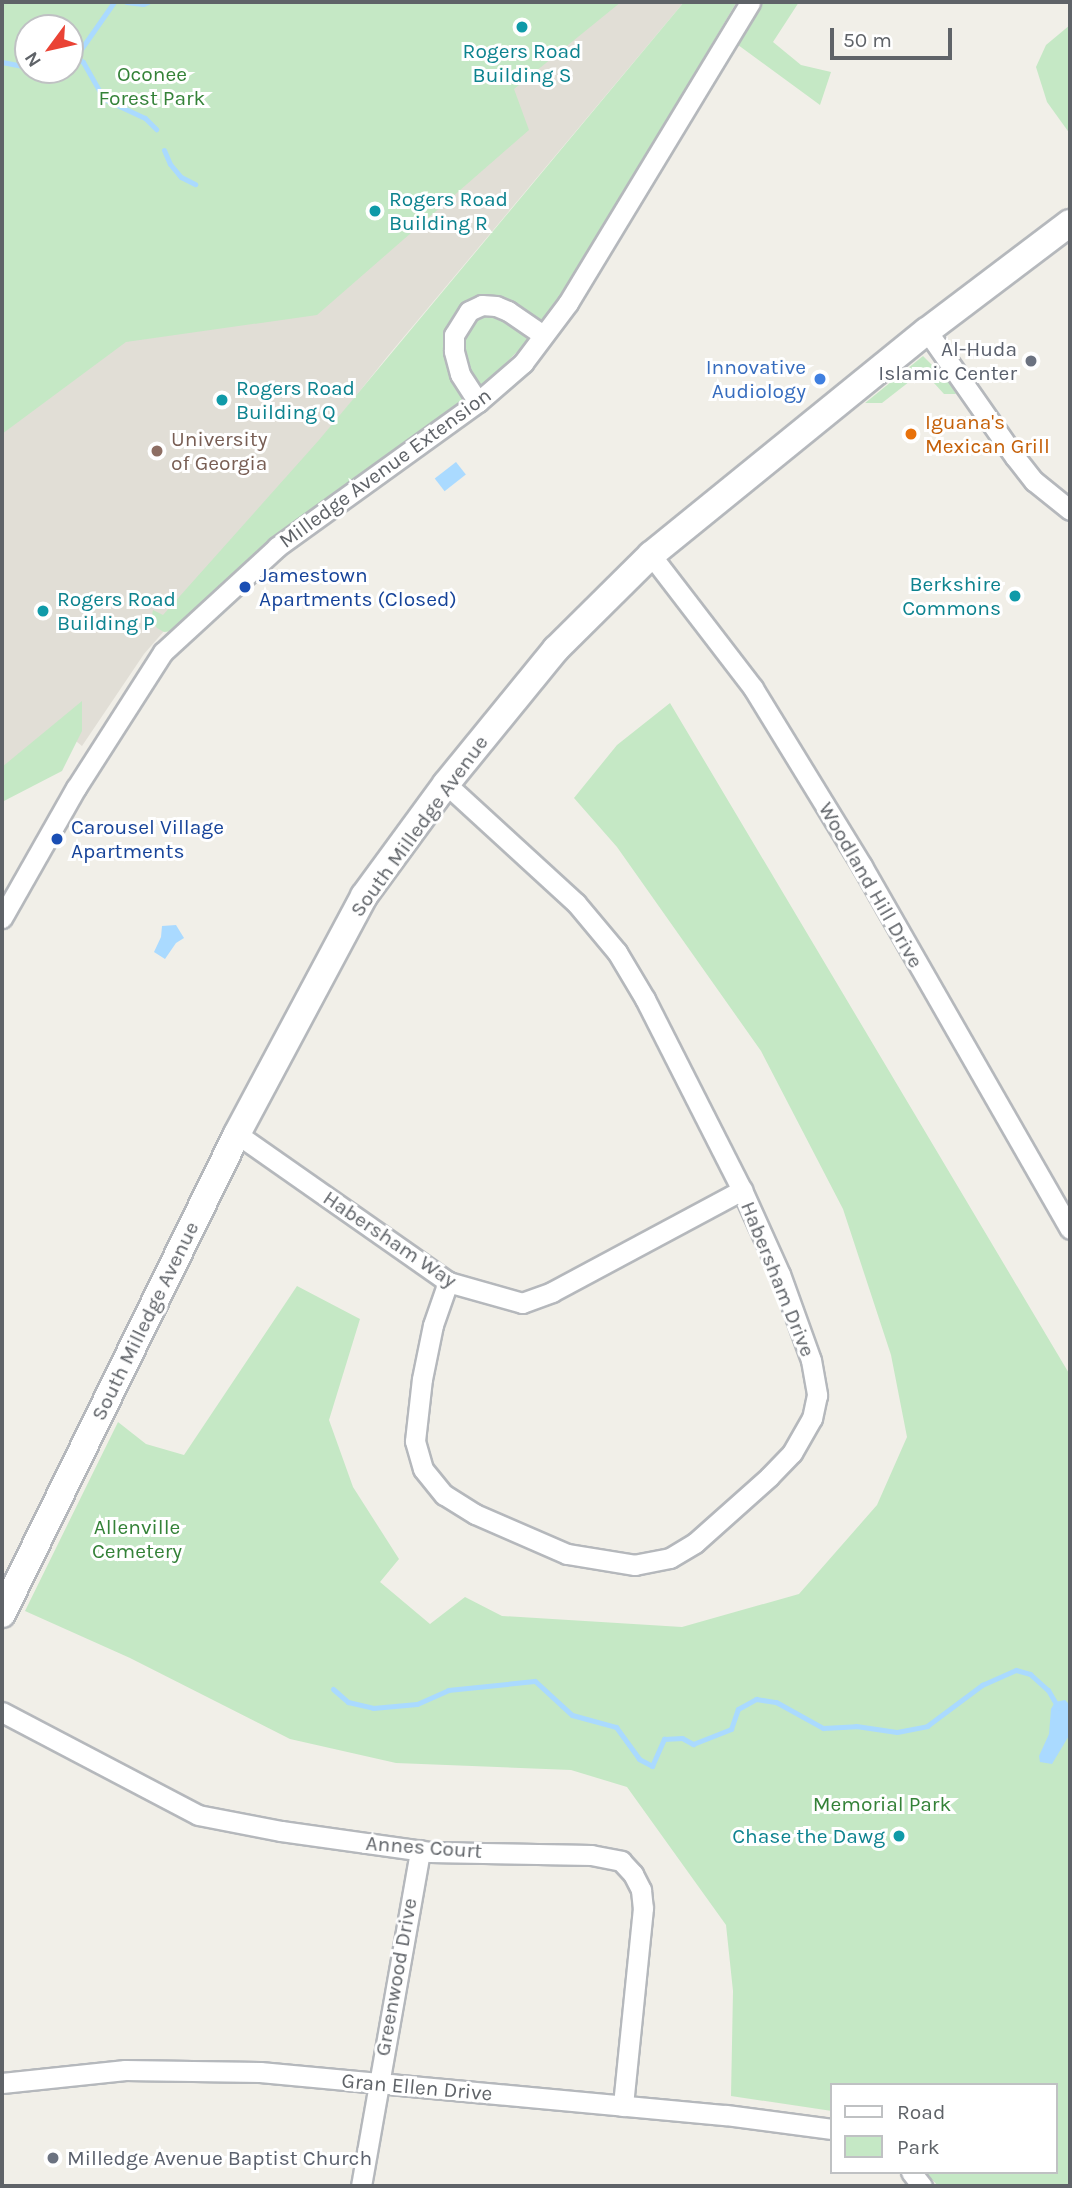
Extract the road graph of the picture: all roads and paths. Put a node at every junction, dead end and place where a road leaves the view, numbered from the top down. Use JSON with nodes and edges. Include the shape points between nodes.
{"nodes":[{"id":1,"x":750,"y":2,"type":"edge"},
{"id":2,"x":1070,"y":223,"type":"edge"},
{"id":3,"x":928,"y":331,"type":"junction"},
{"id":4,"x":543,"y":335,"type":"junction"},
{"id":5,"x":478,"y":402,"type":"junction"},
{"id":6,"x":1070,"y":510,"type":"edge"},
{"id":7,"x":651,"y":555,"type":"junction"},
{"id":8,"x":446,"y":783,"type":"junction"},
{"id":9,"x":2,"y":918,"type":"edge"},
{"id":10,"x":237,"y":1134,"type":"junction"},
{"id":11,"x":742,"y":1190,"type":"junction"},
{"id":12,"x":1070,"y":1229,"type":"edge"},
{"id":13,"x":448,"y":1282,"type":"junction"},
{"id":14,"x":2,"y":1614,"type":"edge"},
{"id":15,"x":2,"y":1712,"type":"edge"},
{"id":16,"x":419,"y":1850,"type":"junction"},
{"id":17,"x":2,"y":2082,"type":"edge"},
{"id":18,"x":377,"y":2083,"type":"junction"},
{"id":19,"x":623,"y":2106,"type":"junction"},
{"id":20,"x":830,"y":2129,"type":"edge"},
{"id":21,"x":361,"y":2186,"type":"edge"}],
"edges":[{"from":1,"to":4,"type":"street","name":"Milledge Avenue Extension","via":[[568,303]]},
{"from":2,"to":3,"type":"main road","name":"South Milledge Avenue"},
{"from":3,"to":6,"type":"street","via":[[1034,481]]},
{"from":3,"to":7,"type":"main road","name":"South Milledge Avenue"},
{"from":4,"to":5,"type":"street","name":"Milledge Avenue Extension","via":[[523,363]]},
{"from":4,"to":5,"type":"street","via":[[496,306],[482,305],[469,312],[454,335],[454,351],[460,374]]},
{"from":5,"to":9,"type":"street","name":"Milledge Avenue Extension","via":[[277,547],[163,652],[76,788]]},
{"from":7,"to":8,"type":"main road","name":"South Milledge Avenue","via":[[556,649]]},
{"from":7,"to":12,"type":"street","name":"Woodland Hill Drive","via":[[753,688],[862,866]]},
{"from":8,"to":10,"type":"main road","name":"South Milledge Avenue","via":[[364,896]]},
{"from":8,"to":11,"type":"street","name":"Habersham Drive","via":[[576,903],[617,952]]},
{"from":10,"to":13,"type":"street","name":"Habersham Way"},
{"from":10,"to":14,"type":"main road","name":"South Milledge Avenue"},
{"from":11,"to":13,"type":"street","name":"Habersham Way","via":[[552,1292],[522,1303]]},
{"from":11,"to":13,"type":"street","name":"Habersham Drive","via":[[780,1274],[811,1360],[817,1395],[812,1418],[792,1453],[724,1518],[695,1543],[651,1564],[604,1562],[567,1554],[475,1514],[444,1495],[423,1469],[415,1441],[422,1379]]},
{"from":15,"to":16,"type":"street","name":"Annes Court","via":[[198,1815],[281,1832]]},
{"from":16,"to":18,"type":"street","name":"Greenwood Drive"},
{"from":16,"to":19,"type":"street","name":"Annes Court","via":[[592,1855],[621,1861],[633,1874],[643,1908]]},
{"from":17,"to":18,"type":"street","name":"Gran Ellen Drive","via":[[158,2069],[260,2072]]},
{"from":18,"to":19,"type":"street","name":"Gran Ellen Drive"},
{"from":18,"to":21,"type":"street","name":"Greenwood Drive"},
{"from":19,"to":20,"type":"street","name":"Gran Ellen Drive"}]}
